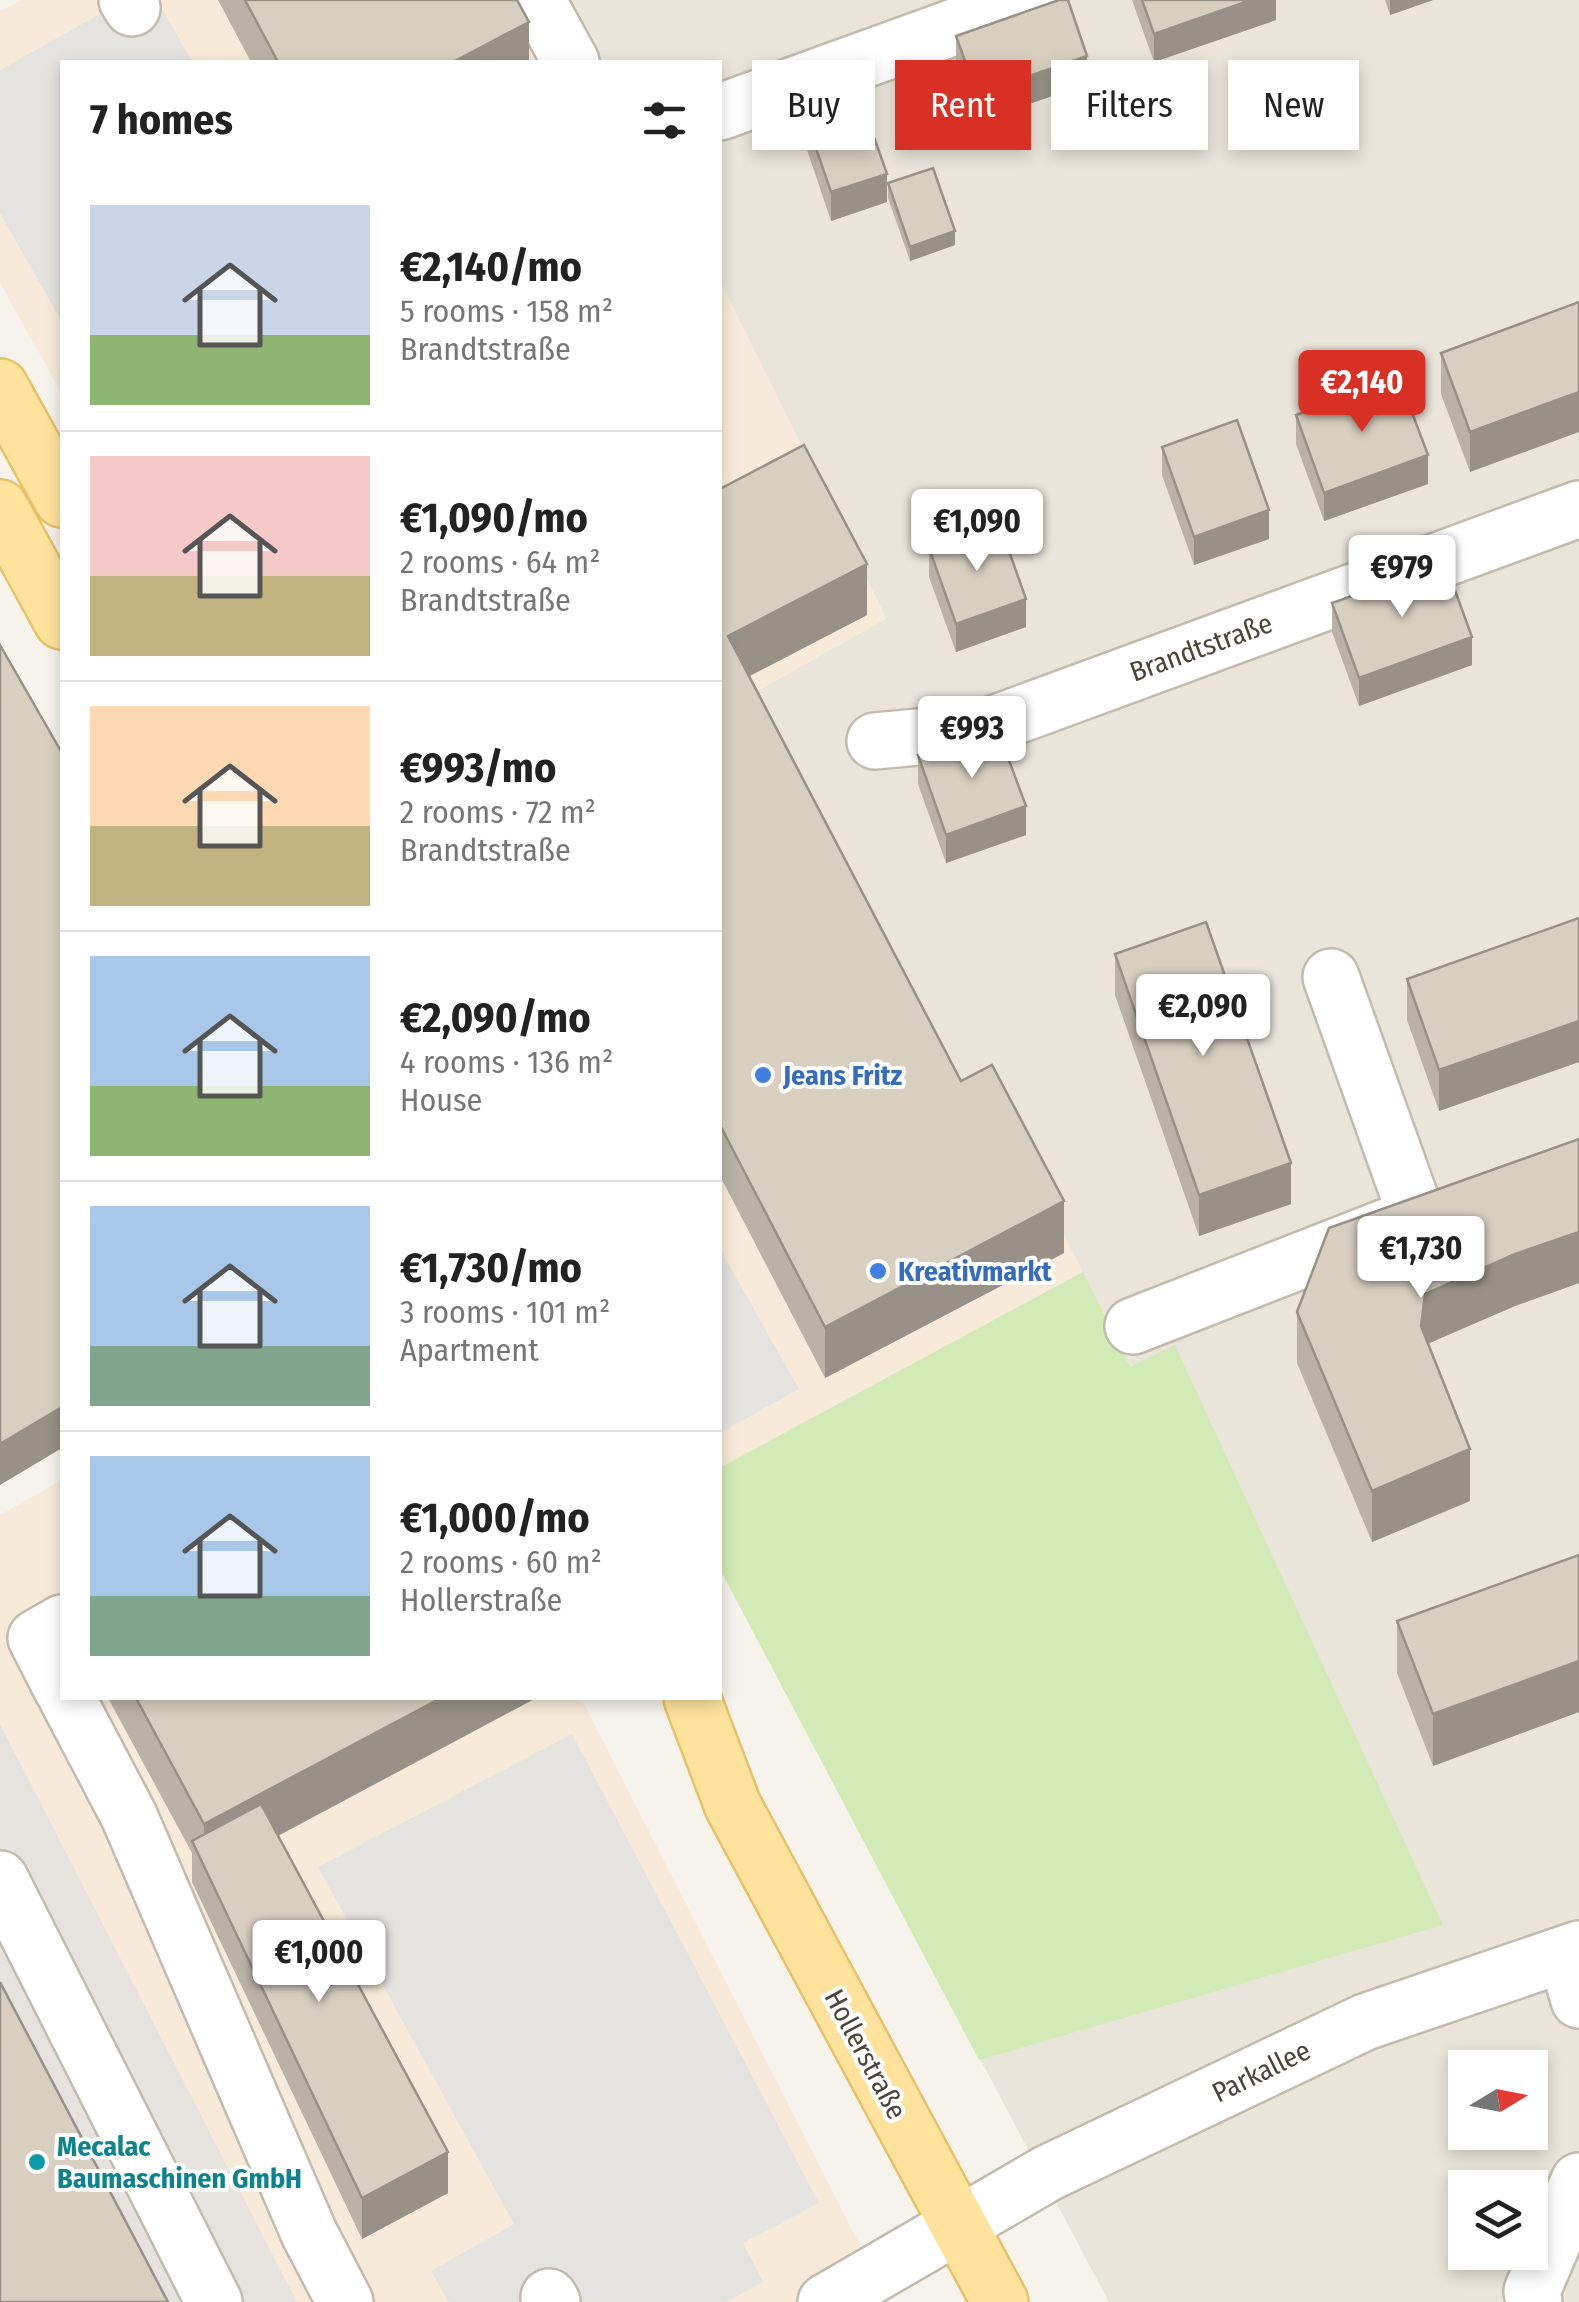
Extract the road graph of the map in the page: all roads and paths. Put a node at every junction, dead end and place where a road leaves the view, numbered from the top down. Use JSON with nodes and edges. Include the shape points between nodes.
{"nodes":[{"id":1,"x":537,"y":0,"type":"edge"},
{"id":2,"x":1030,"y":0,"type":"edge"},
{"id":3,"x":570,"y":60,"type":"edge"},
{"id":4,"x":722,"y":111,"type":"edge"},
{"id":5,"x":0,"y":386,"type":"edge"},
{"id":6,"x":60,"y":495,"type":"edge"},
{"id":7,"x":0,"y":508,"type":"edge"},
{"id":8,"x":1579,"y":509,"type":"edge"},
{"id":9,"x":60,"y":618,"type":"edge"},
{"id":10,"x":875,"y":741,"type":"dead end"},
{"id":11,"x":1331,"y":977,"type":"dead end"},
{"id":12,"x":1470,"y":1195,"type":"edge"},
{"id":13,"x":1416,"y":1215,"type":"junction"},
{"id":14,"x":1133,"y":1326,"type":"dead end"},
{"id":15,"x":60,"y":1624,"type":"edge"},
{"id":16,"x":60,"y":1685,"type":"edge"},
{"id":17,"x":68,"y":1700,"type":"edge"},
{"id":18,"x":655,"y":1700,"type":"edge"},
{"id":19,"x":693,"y":1700,"type":"edge"},
{"id":20,"x":733,"y":1806,"type":"junction"},
{"id":21,"x":0,"y":1880,"type":"edge"},
{"id":22,"x":1575,"y":1968,"type":"edge"},
{"id":23,"x":1579,"y":2181,"type":"edge"},
{"id":24,"x":958,"y":2227,"type":"junction"},
{"id":25,"x":214,"y":2302,"type":"edge"},
{"id":26,"x":345,"y":2302,"type":"edge"},
{"id":27,"x":826,"y":2302,"type":"edge"},
{"id":28,"x":1000,"y":2302,"type":"edge"},
{"id":29,"x":1534,"y":2302,"type":"edge"}],
"edges":[{"from":1,"to":3,"type":"street"},
{"from":2,"to":4,"type":"street"},
{"from":5,"to":6,"type":"main road"},
{"from":7,"to":9,"type":"main road"},
{"from":8,"to":10,"type":"street","name":"Brandtstraße","via":[[972,732]]},
{"from":11,"to":13,"type":"street"},
{"from":12,"to":13,"type":"street"},
{"from":13,"to":14,"type":"street"},
{"from":15,"to":16,"type":"street","via":[[36,1638]]},
{"from":17,"to":26,"type":"street","via":[[129,1816],[308,2234]]},
{"from":18,"to":20,"type":"main road","name":"Hollerstraße"},
{"from":19,"to":20,"type":"main road","name":"Hollerstraße"},
{"from":20,"to":24,"type":"main road","name":"Hollerstraße"},
{"from":21,"to":25,"type":"street"},
{"from":22,"to":24,"type":"street","name":"Parkallee","via":[[1365,2022],[1048,2173]]},
{"from":23,"to":29,"type":"street","via":[[1532,2291]]},
{"from":24,"to":27,"type":"street","name":"Parkallee"},
{"from":24,"to":28,"type":"main road","name":"Hollerstraße"}]}
